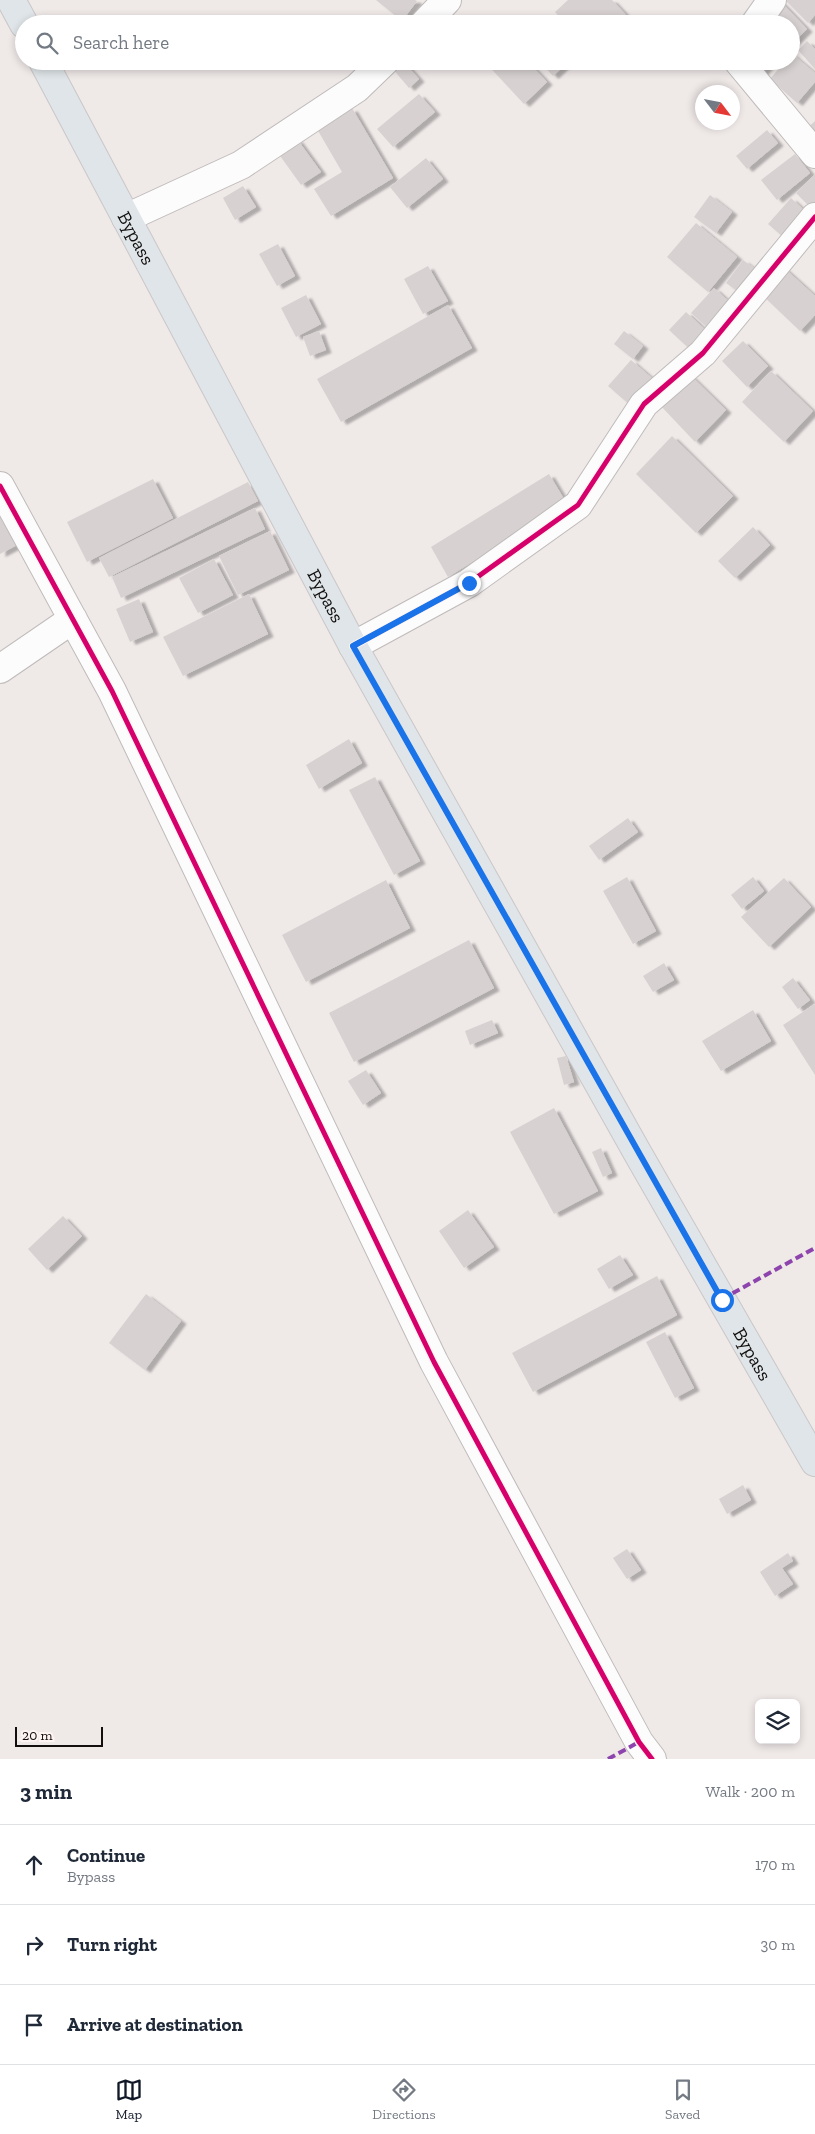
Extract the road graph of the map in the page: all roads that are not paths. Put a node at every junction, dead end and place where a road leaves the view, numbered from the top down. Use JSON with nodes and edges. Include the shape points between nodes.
{"nodes":[{"id":1,"x":11,"y":0,"type":"edge"},
{"id":2,"x":447,"y":0,"type":"edge"},
{"id":3,"x":772,"y":0,"type":"edge"},
{"id":4,"x":19,"y":15,"type":"edge"},
{"id":5,"x":433,"y":15,"type":"edge"},
{"id":6,"x":761,"y":15,"type":"edge"},
{"id":7,"x":48,"y":70,"type":"edge"},
{"id":8,"x":376,"y":70,"type":"edge"},
{"id":9,"x":745,"y":70,"type":"edge"},
{"id":10,"x":815,"y":154,"type":"edge"},
{"id":11,"x":815,"y":217,"type":"edge"},
{"id":12,"x":126,"y":218,"type":"junction"},
{"id":13,"x":0,"y":486,"type":"edge"},
{"id":14,"x":73,"y":619,"type":"junction"},
{"id":15,"x":353,"y":646,"type":"junction"},
{"id":16,"x":0,"y":669,"type":"edge"},
{"id":17,"x":815,"y":1462,"type":"edge"},
{"id":18,"x":652,"y":1759,"type":"edge"}],
"edges":[{"from":1,"to":4,"type":"main road"},
{"from":2,"to":5,"type":"street"},
{"from":3,"to":6,"type":"street"},
{"from":7,"to":12,"type":"main road","name":"Bypass"},
{"from":8,"to":12,"type":"street","via":[[357,88],[241,165]]},
{"from":9,"to":10,"type":"street"},
{"from":11,"to":15,"type":"street","via":[[703,353],[644,404],[578,506],[469,583]]},
{"from":12,"to":15,"type":"main road","name":"Bypass"},
{"from":13,"to":14,"type":"street"},
{"from":14,"to":16,"type":"street"},
{"from":14,"to":18,"type":"street","via":[[112,691],[434,1362]]},
{"from":15,"to":17,"type":"main road","name":"Bypass"}]}
